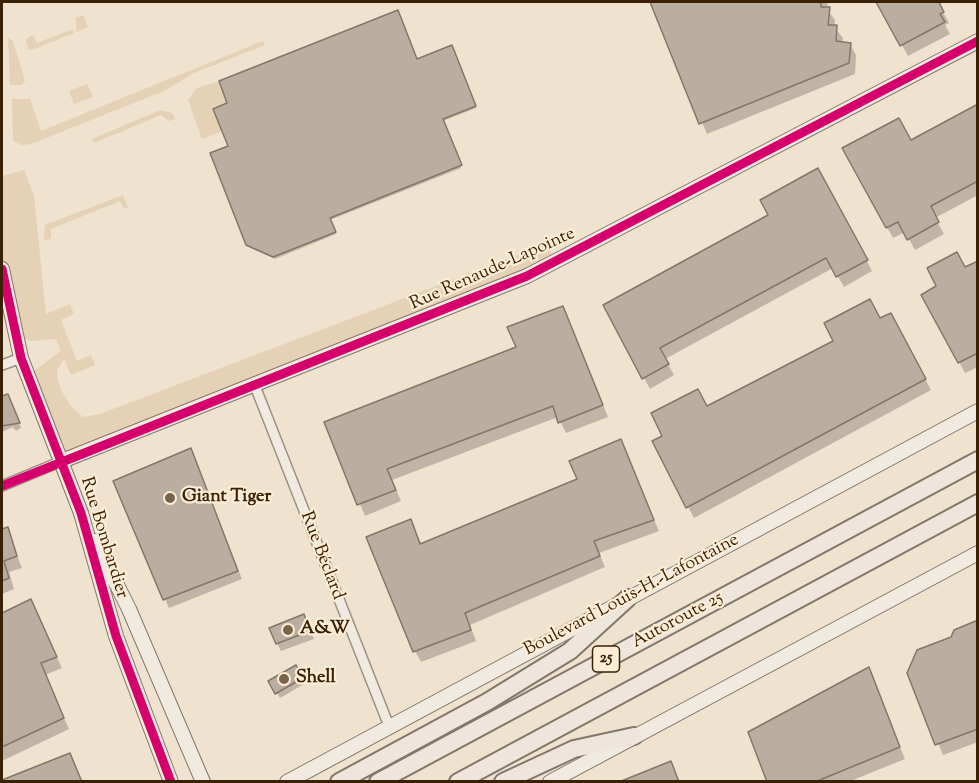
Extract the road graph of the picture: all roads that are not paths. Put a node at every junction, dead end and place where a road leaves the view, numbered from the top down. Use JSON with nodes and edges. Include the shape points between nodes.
{"nodes":[{"id":1,"x":978,"y":41,"type":"edge"},
{"id":2,"x":2,"y":269,"type":"edge"},
{"id":3,"x":21,"y":358,"type":"junction"},
{"id":4,"x":2,"y":365,"type":"edge"},
{"id":5,"x":255,"y":386,"type":"junction"},
{"id":6,"x":978,"y":411,"type":"edge"},
{"id":7,"x":978,"y":460,"type":"edge"},
{"id":8,"x":62,"y":461,"type":"junction"},
{"id":9,"x":2,"y":486,"type":"edge"},
{"id":10,"x":978,"y":503,"type":"edge"},
{"id":11,"x":81,"y":513,"type":"junction"},
{"id":12,"x":978,"y":553,"type":"edge"},
{"id":13,"x":628,"y":598,"type":"junction"},
{"id":14,"x":389,"y":726,"type":"junction"},
{"id":15,"x":634,"y":736,"type":"junction"},
{"id":16,"x":171,"y":782,"type":"edge"},
{"id":17,"x":203,"y":782,"type":"edge"},
{"id":18,"x":287,"y":782,"type":"edge"},
{"id":19,"x":339,"y":782,"type":"edge"},
{"id":20,"x":378,"y":782,"type":"edge"},
{"id":21,"x":458,"y":782,"type":"edge"},
{"id":22,"x":503,"y":782,"type":"edge"},
{"id":23,"x":550,"y":782,"type":"edge"}],
"edges":[{"from":1,"to":5,"type":"street","name":"Rue Renaude-Lapointe","via":[[527,276]]},
{"from":2,"to":3,"type":"street","name":"Rue Bombardier"},
{"from":3,"to":4,"type":"street"},
{"from":3,"to":8,"type":"street","name":"Rue Bombardier"},
{"from":5,"to":8,"type":"street","name":"Rue Renaude-Lapointe"},
{"from":5,"to":14,"type":"street","name":"Rue Béclard"},
{"from":6,"to":13,"type":"street","name":"Boulevard Louis-H.-Lafontaine"},
{"from":7,"to":20,"type":"highway","name":"Autoroute 25","number":"25"},
{"from":8,"to":9,"type":"street","name":"Rue Renaude-Lapointe"},
{"from":8,"to":11,"type":"street","name":"Rue Bombardier"},
{"from":10,"to":21,"type":"highway","name":"Autoroute 25","number":"25"},
{"from":11,"to":16,"type":"street","name":"Rue Bombardier","via":[[116,636]]},
{"from":11,"to":17,"type":"street","name":"Rue Bombardier","via":[[129,609]]},
{"from":12,"to":15,"type":"street"},
{"from":13,"to":14,"type":"street","name":"Boulevard Louis-H.-Lafontaine"},
{"from":13,"to":19,"type":"highway","via":[[570,651],[487,702]]},
{"from":14,"to":18,"type":"street","name":"Boulevard Louis-H.-Lafontaine"},
{"from":15,"to":22,"type":"highway","via":[[574,749]]},
{"from":15,"to":23,"type":"street"}]}
